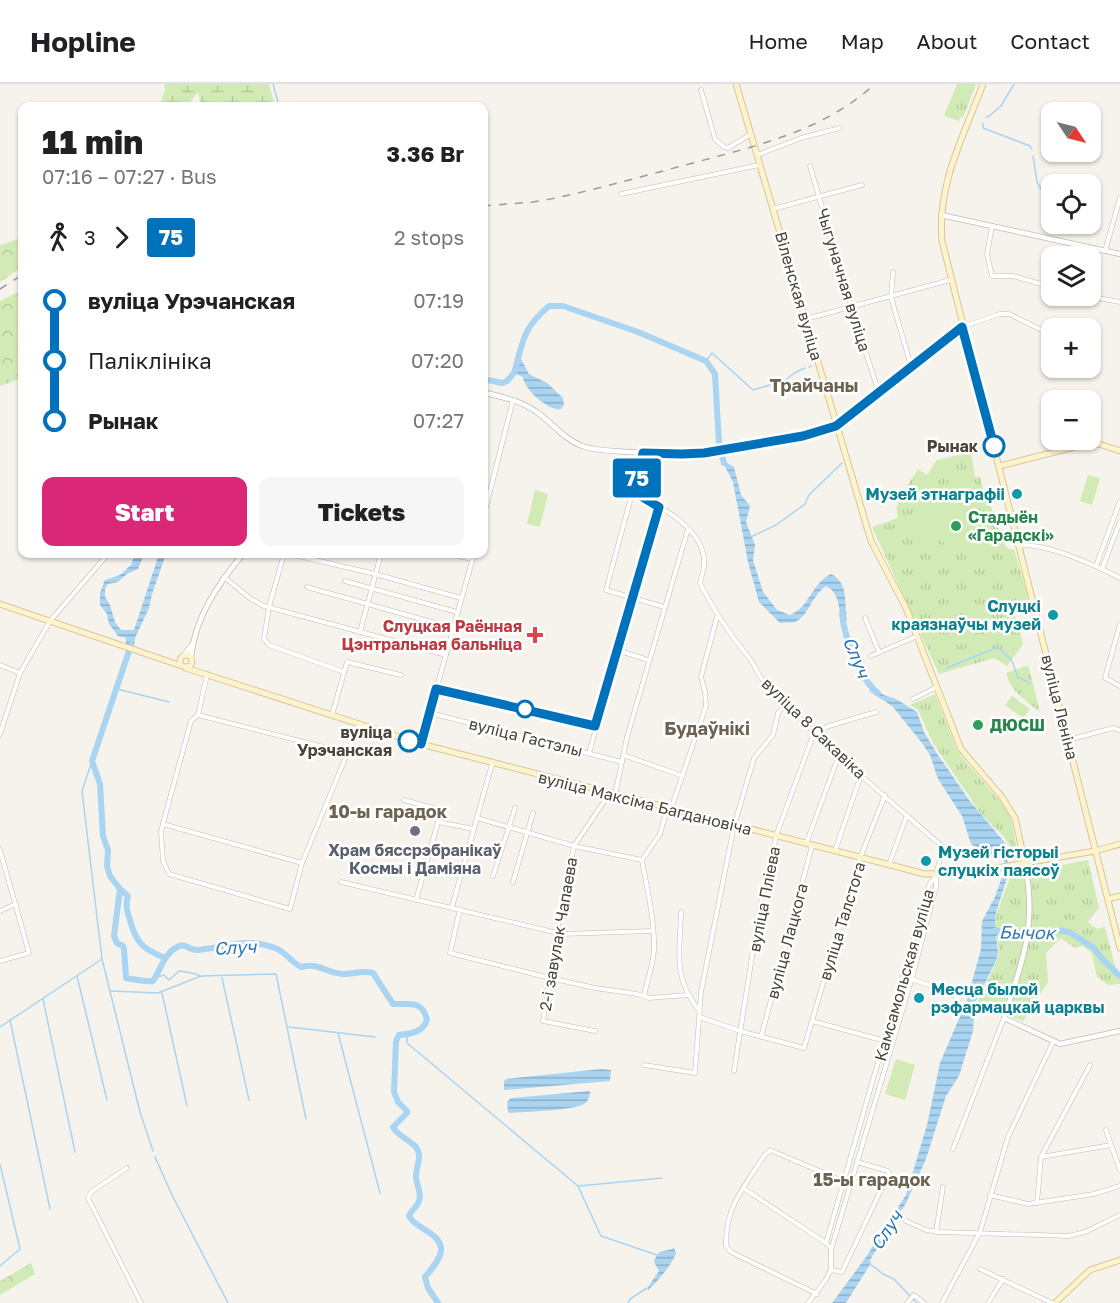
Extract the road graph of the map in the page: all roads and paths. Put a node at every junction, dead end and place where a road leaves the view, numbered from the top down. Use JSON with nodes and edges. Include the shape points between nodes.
{"nodes":[{"id":1,"x":736,"y":84,"type":"edge"},
{"id":2,"x":984,"y":84,"type":"edge"},
{"id":3,"x":701,"y":90,"type":"dead end"},
{"id":4,"x":840,"y":128,"type":"dead end"},
{"id":5,"x":751,"y":134,"type":"junction"},
{"id":6,"x":757,"y":155,"type":"junction"},
{"id":7,"x":759,"y":165,"type":"junction"},
{"id":8,"x":810,"y":166,"type":"dead end"},
{"id":9,"x":862,"y":185,"type":"dead end"},
{"id":10,"x":621,"y":194,"type":"dead end"},
{"id":11,"x":819,"y":197,"type":"junction"},
{"id":12,"x":1120,"y":198,"type":"edge"},
{"id":13,"x":773,"y":210,"type":"junction"},
{"id":14,"x":941,"y":215,"type":"junction"},
{"id":15,"x":993,"y":226,"type":"junction"},
{"id":16,"x":1105,"y":251,"type":"junction"},
{"id":17,"x":1120,"y":254,"type":"edge"},
{"id":18,"x":893,"y":272,"type":"dead end"},
{"id":19,"x":950,"y":280,"type":"junction"},
{"id":20,"x":1041,"y":284,"type":"edge"},
{"id":21,"x":891,"y":297,"type":"junction"},
{"id":22,"x":1101,"y":298,"type":"edge"},
{"id":23,"x":1120,"y":302,"type":"edge"},
{"id":24,"x":851,"y":307,"type":"junction"},
{"id":25,"x":806,"y":319,"type":"junction"},
{"id":26,"x":962,"y":327,"type":"junction"},
{"id":27,"x":1041,"y":330,"type":"edge"},
{"id":28,"x":911,"y":366,"type":"junction"},
{"id":29,"x":488,"y":393,"type":"edge"},
{"id":30,"x":879,"y":393,"type":"junction"},
{"id":31,"x":513,"y":400,"type":"junction"},
{"id":32,"x":836,"y":426,"type":"junction"},
{"id":33,"x":1120,"y":451,"type":"edge"},
{"id":34,"x":643,"y":453,"type":"junction"},
{"id":35,"x":999,"y":466,"type":"junction"},
{"id":36,"x":634,"y":492,"type":"junction"},
{"id":37,"x":488,"y":497,"type":"edge"},
{"id":38,"x":1120,"y":501,"type":"edge"},
{"id":39,"x":659,"y":507,"type":"junction"},
{"id":40,"x":1120,"y":522,"type":"edge"},
{"id":41,"x":688,"y":528,"type":"junction"},
{"id":42,"x":1018,"y":546,"type":"junction"},
{"id":43,"x":105,"y":558,"type":"edge"},
{"id":44,"x":240,"y":558,"type":"edge"},
{"id":45,"x":283,"y":558,"type":"edge"},
{"id":46,"x":307,"y":558,"type":"edge"},
{"id":47,"x":380,"y":558,"type":"edge"},
{"id":48,"x":465,"y":558,"type":"edge"},
{"id":49,"x":472,"y":560,"type":"joint"},
{"id":50,"x":1096,"y":566,"type":"junction"},
{"id":51,"x":1102,"y":569,"type":"junction"},
{"id":52,"x":375,"y":574,"type":"junction"},
{"id":53,"x":224,"y":577,"type":"junction"},
{"id":54,"x":1120,"y":578,"type":"edge"},
{"id":55,"x":345,"y":581,"type":"dead end"},
{"id":56,"x":307,"y":587,"type":"dead end"},
{"id":57,"x":371,"y":588,"type":"junction"},
{"id":58,"x":461,"y":598,"type":"junction"},
{"id":59,"x":632,"y":598,"type":"junction"},
{"id":60,"x":368,"y":603,"type":"junction"},
{"id":61,"x":0,"y":604,"type":"edge"},
{"id":62,"x":269,"y":607,"type":"junction"},
{"id":63,"x":664,"y":607,"type":"junction"},
{"id":64,"x":457,"y":612,"type":"junction"},
{"id":65,"x":717,"y":616,"type":"junction"},
{"id":66,"x":865,"y":618,"type":"dead end"},
{"id":67,"x":50,"y":621,"type":"junction"},
{"id":68,"x":1120,"y":624,"type":"edge"},
{"id":69,"x":453,"y":628,"type":"junction"},
{"id":70,"x":360,"y":632,"type":"junction"},
{"id":71,"x":917,"y":636,"type":"junction"},
{"id":72,"x":617,"y":650,"type":"junction"},
{"id":73,"x":879,"y":652,"type":"junction"},
{"id":74,"x":446,"y":654,"type":"junction"},
{"id":75,"x":871,"y":656,"type":"dead end"},
{"id":76,"x":187,"y":658,"type":"junction"},
{"id":77,"x":163,"y":660,"type":"junction"},
{"id":78,"x":648,"y":660,"type":"junction"},
{"id":79,"x":0,"y":665,"type":"edge"},
{"id":80,"x":184,"y":667,"type":"junction"},
{"id":81,"x":344,"y":672,"type":"junction"},
{"id":82,"x":20,"y":673,"type":"junction"},
{"id":83,"x":205,"y":674,"type":"junction"},
{"id":84,"x":401,"y":675,"type":"dead end"},
{"id":85,"x":1120,"y":686,"type":"edge"},
{"id":86,"x":937,"y":687,"type":"junction"},
{"id":87,"x":436,"y":689,"type":"junction"},
{"id":88,"x":914,"y":699,"type":"dead end"},
{"id":89,"x":786,"y":703,"type":"junction"},
{"id":90,"x":876,"y":712,"type":"dead end"},
{"id":91,"x":430,"y":713,"type":"junction"},
{"id":92,"x":198,"y":715,"type":"junction"},
{"id":93,"x":332,"y":716,"type":"junction"},
{"id":94,"x":359,"y":725,"type":"junction"},
{"id":95,"x":595,"y":726,"type":"junction"},
{"id":96,"x":1120,"y":730,"type":"edge"},
{"id":97,"x":814,"y":733,"type":"junction"},
{"id":98,"x":0,"y":734,"type":"edge"},
{"id":99,"x":1068,"y":740,"type":"junction"},
{"id":100,"x":421,"y":744,"type":"junction"},
{"id":101,"x":347,"y":753,"type":"junction"},
{"id":102,"x":589,"y":753,"type":"junction"},
{"id":103,"x":623,"y":755,"type":"junction"},
{"id":104,"x":839,"y":755,"type":"junction"},
{"id":105,"x":622,"y":762,"type":"junction"},
{"id":106,"x":492,"y":764,"type":"junction"},
{"id":107,"x":861,"y":775,"type":"junction"},
{"id":108,"x":683,"y":776,"type":"junction"},
{"id":109,"x":607,"y":793,"type":"junction"},
{"id":110,"x":615,"y":795,"type":"junction"},
{"id":111,"x":885,"y":795,"type":"junction"},
{"id":112,"x":404,"y":800,"type":"dead end"},
{"id":113,"x":515,"y":808,"type":"dead end"},
{"id":114,"x":669,"y":809,"type":"junction"},
{"id":115,"x":533,"y":813,"type":"dead end"},
{"id":116,"x":907,"y":815,"type":"junction"},
{"id":117,"x":477,"y":818,"type":"junction"},
{"id":118,"x":438,"y":822,"type":"junction"},
{"id":119,"x":163,"y":824,"type":"junction"},
{"id":120,"x":734,"y":826,"type":"junction"},
{"id":121,"x":508,"y":827,"type":"junction"},
{"id":122,"x":474,"y":830,"type":"junction"},
{"id":123,"x":527,"y":832,"type":"junction"},
{"id":124,"x":776,"y":837,"type":"junction"},
{"id":125,"x":1120,"y":844,"type":"edge"},
{"id":126,"x":809,"y":845,"type":"junction"},
{"id":127,"x":574,"y":846,"type":"junction"},
{"id":128,"x":0,"y":850,"type":"edge"},
{"id":129,"x":1095,"y":851,"type":"junction"},
{"id":130,"x":835,"y":852,"type":"junction"},
{"id":131,"x":860,"y":858,"type":"junction"},
{"id":132,"x":642,"y":860,"type":"junction"},
{"id":133,"x":303,"y":863,"type":"junction"},
{"id":134,"x":1025,"y":864,"type":"junction"},
{"id":135,"x":889,"y":865,"type":"junction"},
{"id":136,"x":936,"y":875,"type":"junction"},
{"id":137,"x":493,"y":876,"type":"dead end"},
{"id":138,"x":340,"y":882,"type":"dead end"},
{"id":139,"x":513,"y":882,"type":"dead end"},
{"id":140,"x":1120,"y":896,"type":"edge"},
{"id":141,"x":1107,"y":899,"type":"junction"},
{"id":142,"x":416,"y":900,"type":"junction"},
{"id":143,"x":16,"y":904,"type":"junction"},
{"id":144,"x":452,"y":907,"type":"junction"},
{"id":145,"x":460,"y":909,"type":"junction"},
{"id":146,"x":0,"y":911,"type":"edge"},
{"id":147,"x":681,"y":912,"type":"dead end"},
{"id":148,"x":557,"y":931,"type":"junction"},
{"id":149,"x":652,"y":931,"type":"junction"},
{"id":150,"x":1120,"y":948,"type":"edge"},
{"id":151,"x":0,"y":961,"type":"edge"},
{"id":152,"x":903,"y":976,"type":"junction"},
{"id":153,"x":550,"y":978,"type":"junction"},
{"id":154,"x":912,"y":978,"type":"junction"},
{"id":155,"x":687,"y":995,"type":"junction"},
{"id":156,"x":644,"y":996,"type":"junction"},
{"id":157,"x":959,"y":999,"type":"dead end"},
{"id":158,"x":700,"y":1015,"type":"junction"},
{"id":159,"x":1004,"y":1018,"type":"junction"},
{"id":160,"x":812,"y":1022,"type":"junction"},
{"id":161,"x":595,"y":1031,"type":"dead end"},
{"id":162,"x":740,"y":1031,"type":"junction"},
{"id":163,"x":1120,"y":1031,"type":"edge"},
{"id":164,"x":761,"y":1037,"type":"junction"},
{"id":165,"x":885,"y":1041,"type":"junction"},
{"id":166,"x":1053,"y":1042,"type":"junction"},
{"id":167,"x":644,"y":1065,"type":"dead end"},
{"id":168,"x":1090,"y":1065,"type":"dead end"},
{"id":169,"x":734,"y":1071,"type":"dead end"},
{"id":170,"x":1106,"y":1130,"type":"dead end"},
{"id":171,"x":1111,"y":1145,"type":"junction"},
{"id":172,"x":953,"y":1149,"type":"dead end"},
{"id":173,"x":1041,"y":1157,"type":"junction"},
{"id":174,"x":857,"y":1162,"type":"junction"},
{"id":175,"x":127,"y":1168,"type":"dead end"},
{"id":176,"x":1120,"y":1170,"type":"edge"},
{"id":177,"x":845,"y":1182,"type":"junction"},
{"id":178,"x":1120,"y":1186,"type":"edge"},
{"id":179,"x":944,"y":1187,"type":"dead end"},
{"id":180,"x":743,"y":1188,"type":"junction"},
{"id":181,"x":990,"y":1195,"type":"junction"},
{"id":182,"x":1037,"y":1203,"type":"junction"},
{"id":183,"x":1120,"y":1215,"type":"edge"},
{"id":184,"x":906,"y":1221,"type":"dead end"},
{"id":185,"x":936,"y":1232,"type":"junction"},
{"id":186,"x":980,"y":1232,"type":"junction"},
{"id":187,"x":826,"y":1243,"type":"junction"},
{"id":188,"x":831,"y":1250,"type":"junction"},
{"id":189,"x":1120,"y":1260,"type":"edge"},
{"id":190,"x":980,"y":1269,"type":"dead end"},
{"id":191,"x":831,"y":1270,"type":"junction"},
{"id":192,"x":1003,"y":1279,"type":"junction"},
{"id":193,"x":817,"y":1294,"type":"junction"},
{"id":194,"x":141,"y":1303,"type":"edge"},
{"id":195,"x":808,"y":1303,"type":"edge"},
{"id":196,"x":907,"y":1303,"type":"edge"},
{"id":197,"x":924,"y":1303,"type":"edge"},
{"id":198,"x":942,"y":1303,"type":"edge"},
{"id":199,"x":988,"y":1303,"type":"edge"},
{"id":200,"x":1053,"y":1303,"type":"edge"}],
"edges":[{"from":1,"to":5,"type":"main road","name":"Віленская вуліца"},
{"from":2,"to":14,"type":"main road","name":"вуліца Леніна","via":[[948,176]]},
{"from":3,"to":5,"type":"street","via":[[720,145],[728,148]]},
{"from":4,"to":6,"type":"street"},
{"from":5,"to":6,"type":"main road","name":"Віленская вуліца"},
{"from":6,"to":7,"type":"main road","name":"Віленская вуліца"},
{"from":7,"to":10,"type":"street"},
{"from":7,"to":13,"type":"main road","name":"Віленская вуліца"},
{"from":8,"to":11,"type":"street","name":"Чыгуначная вуліца"},
{"from":9,"to":11,"type":"street"},
{"from":11,"to":13,"type":"street"},
{"from":11,"to":24,"type":"street","name":"Чыгуначная вуліца"},
{"from":12,"to":16,"type":"street"},
{"from":13,"to":25,"type":"main road","name":"Віленская вуліца"},
{"from":14,"to":15,"type":"street"},
{"from":14,"to":19,"type":"main road","name":"вуліца Леніна"},
{"from":15,"to":16,"type":"street"},
{"from":15,"to":20,"type":"street","via":[[987,254],[992,276],[1013,276]]},
{"from":16,"to":17,"type":"street"},
{"from":18,"to":21,"type":"street"},
{"from":19,"to":21,"type":"street"},
{"from":19,"to":26,"type":"main road","name":"вуліца Леніна"},
{"from":21,"to":24,"type":"street"},
{"from":21,"to":28,"type":"street"},
{"from":22,"to":23,"type":"street"},
{"from":24,"to":25,"type":"street"},
{"from":24,"to":30,"type":"street","name":"Чыгуначная вуліца"},
{"from":25,"to":32,"type":"main road","name":"Віленская вуліца"},
{"from":26,"to":27,"type":"street","via":[[1009,314]]},
{"from":26,"to":28,"type":"street"},
{"from":26,"to":35,"type":"main road","name":"вуліца Леніна"},
{"from":28,"to":30,"type":"street"},
{"from":29,"to":31,"type":"street"},
{"from":30,"to":32,"type":"street"},
{"from":31,"to":34,"type":"street","via":[[537,412],[563,436],[580,445]]},
{"from":31,"to":37,"type":"street"},
{"from":32,"to":34,"type":"street","via":[[803,436],[704,453]]},
{"from":32,"to":71,"type":"main road","name":"Віленская вуліца","via":[[871,541]]},
{"from":33,"to":35,"type":"main road","via":[[1099,444],[1082,445]]},
{"from":34,"to":36,"type":"street"},
{"from":35,"to":42,"type":"main road","name":"вуліца Леніна"},
{"from":36,"to":39,"type":"street","name":"вуліца 8 Сакавіка"},
{"from":36,"to":59,"type":"street","via":[[606,590]]},
{"from":38,"to":50,"type":"street"},
{"from":39,"to":41,"type":"street","name":"вуліца 8 Сакавіка"},
{"from":39,"to":59,"type":"street"},
{"from":40,"to":51,"type":"street"},
{"from":41,"to":63,"type":"street"},
{"from":41,"to":65,"type":"street","name":"вуліца 8 Сакавіка","via":[[703,551],[700,583]]},
{"from":42,"to":50,"type":"street","via":[[1042,547]]},
{"from":42,"to":99,"type":"main road","name":"вуліца Леніна"},
{"from":43,"to":67,"type":"street"},
{"from":44,"to":53,"type":"street"},
{"from":45,"to":62,"type":"street"},
{"from":46,"to":52,"type":"street"},
{"from":47,"to":52,"type":"street"},
{"from":48,"to":49,"type":"street"},
{"from":49,"to":58,"type":"street"},
{"from":50,"to":51,"type":"street"},
{"from":51,"to":54,"type":"street"},
{"from":52,"to":57,"type":"street"},
{"from":52,"to":58,"type":"street"},
{"from":53,"to":62,"type":"street","via":[[256,602]]},
{"from":53,"to":76,"type":"street","via":[[209,602]]},
{"from":55,"to":57,"type":"street"},
{"from":56,"to":60,"type":"street"},
{"from":57,"to":60,"type":"street"},
{"from":57,"to":64,"type":"street"},
{"from":58,"to":64,"type":"street"},
{"from":59,"to":63,"type":"street"},
{"from":59,"to":72,"type":"street"},
{"from":60,"to":69,"type":"street"},
{"from":60,"to":70,"type":"street"},
{"from":61,"to":67,"type":"main road","name":"вуліца Максіма Багдановіча"},
{"from":62,"to":70,"type":"street"},
{"from":62,"to":81,"type":"street","via":[[263,634],[266,643]]},
{"from":63,"to":78,"type":"street"},
{"from":64,"to":69,"type":"street"},
{"from":65,"to":89,"type":"street","name":"вуліца 8 Сакавіка","via":[[759,676]]},
{"from":65,"to":108,"type":"street","via":[[701,677],[706,706]]},
{"from":66,"to":73,"type":"street"},
{"from":67,"to":77,"type":"main road","name":"вуліца Максіма Багдановіча"},
{"from":67,"to":82,"type":"street"},
{"from":68,"to":85,"type":"street","via":[[1105,678]]},
{"from":69,"to":74,"type":"street"},
{"from":70,"to":74,"type":"street"},
{"from":71,"to":73,"type":"street"},
{"from":71,"to":86,"type":"main road","name":"Віленская вуліца"},
{"from":72,"to":78,"type":"street"},
{"from":72,"to":95,"type":"street"},
{"from":73,"to":75,"type":"street"},
{"from":74,"to":87,"type":"street"},
{"from":76,"to":77,"type":"main road"},
{"from":76,"to":80,"type":"main road","via":[[190,666]]},
{"from":76,"to":80,"type":"main road","via":[[180,661]]},
{"from":76,"to":83,"type":"main road","name":"вуліца Максіма Багдановіча"},
{"from":77,"to":80,"type":"main road","name":"вуліца Максіма Багдановіча"},
{"from":78,"to":103,"type":"street"},
{"from":79,"to":82,"type":"street"},
{"from":80,"to":83,"type":"main road","name":"вуліца Максіма Багдановіча"},
{"from":81,"to":84,"type":"street","via":[[347,662]]},
{"from":81,"to":93,"type":"street"},
{"from":82,"to":98,"type":"street"},
{"from":83,"to":92,"type":"street"},
{"from":83,"to":93,"type":"main road","name":"вуліца Максіма Багдановіча"},
{"from":86,"to":88,"type":"street"},
{"from":86,"to":134,"type":"main road","name":"Віленская вуліца","via":[[961,749],[1015,818]]},
{"from":87,"to":91,"type":"street"},
{"from":87,"to":95,"type":"street"},
{"from":89,"to":97,"type":"street","name":"вуліца 8 Сакавіка"},
{"from":89,"to":120,"type":"street","via":[[778,713],[773,735],[754,758]]},
{"from":90,"to":97,"type":"street"},
{"from":91,"to":100,"type":"street"},
{"from":91,"to":102,"type":"street","name":"вуліца Гастэлы"},
{"from":92,"to":101,"type":"street"},
{"from":92,"to":119,"type":"street","via":[[192,721]]},
{"from":93,"to":94,"type":"main road","name":"вуліца Максіма Багдановіча"},
{"from":94,"to":100,"type":"main road","name":"вуліца Максіма Багдановіча"},
{"from":94,"to":101,"type":"street"},
{"from":95,"to":102,"type":"street"},
{"from":96,"to":99,"type":"street","via":[[1113,728]]},
{"from":97,"to":104,"type":"street","name":"вуліца 8 Сакавіка"},
{"from":97,"to":124,"type":"street","name":"вуліца Пліева"},
{"from":99,"to":129,"type":"main road","name":"вуліца Леніна"},
{"from":100,"to":106,"type":"main road","name":"вуліца Максіма Багдановіча"},
{"from":101,"to":133,"type":"street"},
{"from":102,"to":105,"type":"street","name":"вуліца Гастэлы"},
{"from":103,"to":105,"type":"street"},
{"from":103,"to":108,"type":"street"},
{"from":104,"to":107,"type":"street","name":"вуліца 8 Сакавіка"},
{"from":104,"to":126,"type":"street","name":"вуліца Лацкога"},
{"from":105,"to":110,"type":"street"},
{"from":106,"to":109,"type":"main road","name":"вуліца Максіма Багдановіча"},
{"from":106,"to":117,"type":"street"},
{"from":107,"to":111,"type":"street","name":"вуліца 8 Сакавіка"},
{"from":107,"to":130,"type":"street"},
{"from":108,"to":114,"type":"street"},
{"from":109,"to":110,"type":"main road","name":"вуліца Максіма Багдановіча"},
{"from":109,"to":127,"type":"street","name":"2-і завулак Чапаева"},
{"from":110,"to":114,"type":"main road","name":"вуліца Максіма Багдановіча"},
{"from":111,"to":116,"type":"street","name":"вуліца 8 Сакавіка"},
{"from":111,"to":131,"type":"street","name":"вуліца Талстога"},
{"from":112,"to":118,"type":"street","via":[[441,810]]},
{"from":113,"to":121,"type":"street"},
{"from":114,"to":120,"type":"main road","name":"вуліца Максіма Багдановіча"},
{"from":114,"to":132,"type":"street","via":[[660,834]]},
{"from":115,"to":123,"type":"street"},
{"from":116,"to":135,"type":"street"},
{"from":116,"to":136,"type":"street","name":"вуліца 8 Сакавіка","via":[[943,847]]},
{"from":117,"to":121,"type":"street"},
{"from":117,"to":122,"type":"street"},
{"from":118,"to":122,"type":"street"},
{"from":118,"to":142,"type":"street"},
{"from":119,"to":133,"type":"street"},
{"from":119,"to":133,"type":"street","via":[[160,838],[169,874],[290,909]]},
{"from":120,"to":124,"type":"main road","name":"вуліца Максіма Багдановіча"},
{"from":120,"to":158,"type":"street","via":[[701,992]]},
{"from":121,"to":123,"type":"street"},
{"from":121,"to":137,"type":"street"},
{"from":122,"to":144,"type":"street"},
{"from":123,"to":127,"type":"street"},
{"from":123,"to":139,"type":"street"},
{"from":124,"to":126,"type":"main road","name":"вуліца Максіма Багдановіча"},
{"from":124,"to":162,"type":"street","name":"вуліца Пліева","via":[[760,906]]},
{"from":125,"to":129,"type":"main road","name":"вуліца Максіма Багдановіча"},
{"from":126,"to":130,"type":"main road","name":"вуліца Максіма Багдановіча"},
{"from":126,"to":164,"type":"street","name":"вуліца Лацкога"},
{"from":127,"to":132,"type":"street","name":"2-і завулак Чапаева"},
{"from":127,"to":148,"type":"street","name":"2-і завулак Чапаева"},
{"from":128,"to":143,"type":"street"},
{"from":129,"to":134,"type":"main road","name":"вуліца Максіма Багдановіча"},
{"from":129,"to":141,"type":"main road","name":"вуліца Леніна"},
{"from":130,"to":131,"type":"main road","name":"вуліца Максіма Багдановіча"},
{"from":131,"to":135,"type":"main road","name":"вуліца Максіма Багдановіча"},
{"from":131,"to":160,"type":"street","name":"вуліца Талстога"},
{"from":132,"to":149,"type":"street"},
{"from":134,"to":136,"type":"main road","name":"вуліца Максіма Багдановіча"},
{"from":134,"to":159,"type":"street","via":[[1030,900],[1028,938]]},
{"from":135,"to":136,"type":"main road","name":"вуліца Максіма Багдановіча"},
{"from":136,"to":152,"type":"street","name":"Камсамольская вуліца","via":[[929,885]]},
{"from":136,"to":154,"type":"street","name":"Камсамольская вуліца"},
{"from":138,"to":142,"type":"street"},
{"from":140,"to":141,"type":"main road"},
{"from":141,"to":150,"type":"main road","name":"вуліца Леніна"},
{"from":142,"to":144,"type":"street"},
{"from":143,"to":146,"type":"street"},
{"from":143,"to":151,"type":"street","via":[[29,953]]},
{"from":144,"to":145,"type":"street"},
{"from":145,"to":148,"type":"street"},
{"from":145,"to":153,"type":"street","via":[[450,953]]},
{"from":147,"to":155,"type":"street","via":[[679,969]]},
{"from":148,"to":149,"type":"street"},
{"from":148,"to":153,"type":"street","name":"2-і завулак Чапаева"},
{"from":149,"to":156,"type":"street","via":[[654,953]]},
{"from":152,"to":154,"type":"street"},
{"from":152,"to":165,"type":"street","name":"Камсамольская вуліца"},
{"from":153,"to":156,"type":"street"},
{"from":153,"to":161,"type":"street","name":"2-і завулак Чапаева","via":[[543,1021]]},
{"from":154,"to":157,"type":"street"},
{"from":154,"to":174,"type":"street","name":"Камсамольская вуліца"},
{"from":155,"to":156,"type":"street"},
{"from":155,"to":158,"type":"street"},
{"from":158,"to":162,"type":"street"},
{"from":158,"to":167,"type":"street","via":[[695,1073]]},
{"from":159,"to":166,"type":"street"},
{"from":159,"to":172,"type":"street"},
{"from":160,"to":164,"type":"street","name":"вуліца Талстога","via":[[804,1048]]},
{"from":160,"to":165,"type":"street"},
{"from":162,"to":164,"type":"street"},
{"from":162,"to":169,"type":"street","name":"вуліца Пліева"},
{"from":163,"to":166,"type":"street","via":[[1063,1044]]},
{"from":165,"to":177,"type":"street","name":"Камсамольская вуліца"},
{"from":166,"to":181,"type":"street","via":[[1008,1137]]},
{"from":168,"to":173,"type":"street"},
{"from":170,"to":171,"type":"street"},
{"from":171,"to":173,"type":"street"},
{"from":171,"to":176,"type":"street"},
{"from":173,"to":182,"type":"street"},
{"from":174,"to":188,"type":"street","name":"Камсамольская вуліца"},
{"from":174,"to":191,"type":"street","via":[[889,1173],[842,1272]]},
{"from":175,"to":194,"type":"street","via":[[88,1198]]},
{"from":177,"to":180,"type":"street","via":[[770,1150]]},
{"from":177,"to":187,"type":"street","name":"Камсамольская вуліца"},
{"from":178,"to":182,"type":"street"},
{"from":179,"to":185,"type":"street"},
{"from":180,"to":187,"type":"street"},
{"from":180,"to":193,"type":"street","via":[[729,1211],[726,1246]]},
{"from":181,"to":182,"type":"street","via":[[1018,1203]]},
{"from":181,"to":186,"type":"street"},
{"from":183,"to":186,"type":"street","via":[[1077,1235]]},
{"from":184,"to":185,"type":"street"},
{"from":185,"to":186,"type":"street"},
{"from":186,"to":198,"type":"street"},
{"from":187,"to":188,"type":"street"},
{"from":188,"to":191,"type":"street","name":"Камсамольская вуліца"},
{"from":189,"to":200,"type":"main road","via":[[1090,1270]]},
{"from":190,"to":192,"type":"street"},
{"from":191,"to":193,"type":"street"},
{"from":192,"to":199,"type":"street"},
{"from":192,"to":200,"type":"street"},
{"from":193,"to":195,"type":"street"},
{"from":196,"to":197,"type":"street","via":[[914,1295]]}]}
